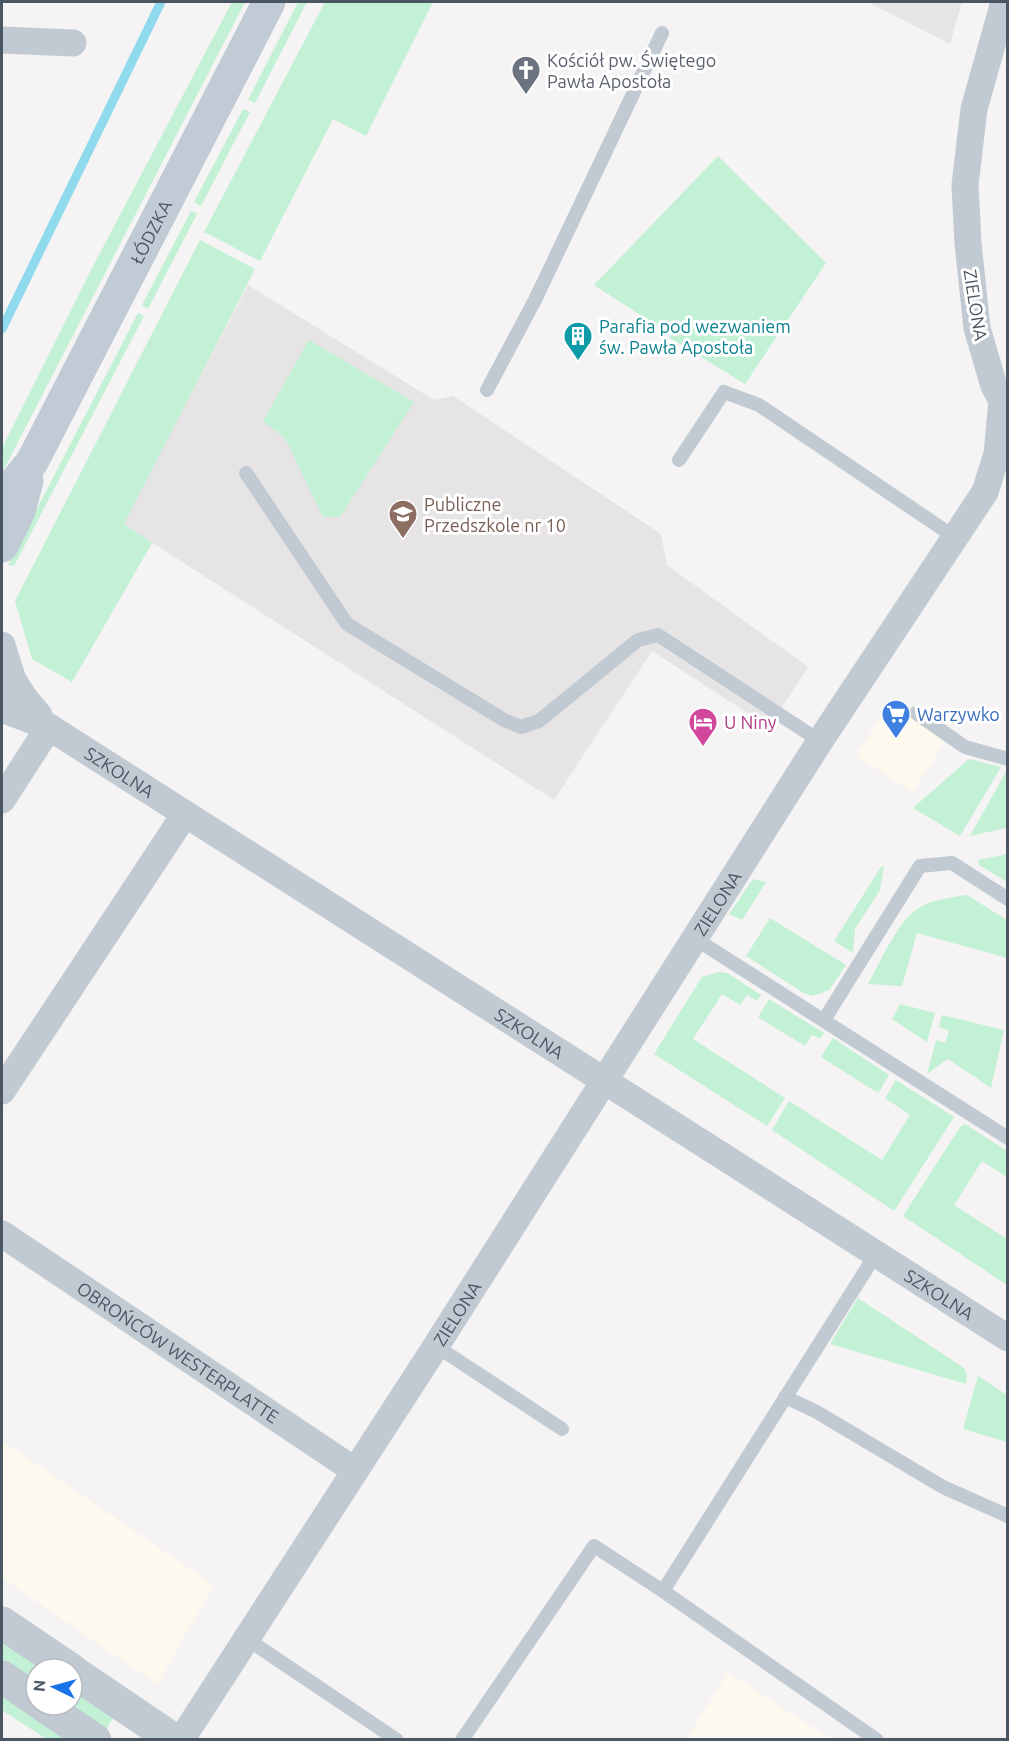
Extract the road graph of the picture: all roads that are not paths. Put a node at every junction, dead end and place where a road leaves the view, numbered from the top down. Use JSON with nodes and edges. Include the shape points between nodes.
{"nodes":[{"id":1,"x":269,"y":2,"type":"edge"},
{"id":2,"x":1004,"y":2,"type":"edge"},
{"id":3,"x":662,"y":33,"type":"dead end"},
{"id":4,"x":2,"y":40,"type":"edge"},
{"id":5,"x":73,"y":43,"type":"dead end"},
{"id":6,"x":487,"y":390,"type":"dead end"},
{"id":7,"x":1005,"y":406,"type":"edge"},
{"id":8,"x":680,"y":460,"type":"dead end"},
{"id":9,"x":32,"y":462,"type":"junction"},
{"id":10,"x":246,"y":473,"type":"dead end"},
{"id":11,"x":996,"y":488,"type":"edge"},
{"id":12,"x":2,"y":502,"type":"edge"},
{"id":13,"x":956,"y":538,"type":"junction"},
{"id":14,"x":2,"y":546,"type":"edge"},
{"id":15,"x":2,"y":645,"type":"edge"},
{"id":16,"x":2,"y":685,"type":"edge"},
{"id":17,"x":14,"y":705,"type":"edge"},
{"id":18,"x":916,"y":713,"type":"dead end"},
{"id":19,"x":50,"y":727,"type":"junction"},
{"id":20,"x":820,"y":741,"type":"junction"},
{"id":21,"x":1008,"y":759,"type":"edge"},
{"id":22,"x":2,"y":801,"type":"edge"},
{"id":23,"x":185,"y":814,"type":"junction"},
{"id":24,"x":1008,"y":899,"type":"edge"},
{"id":25,"x":694,"y":938,"type":"junction"},
{"id":26,"x":824,"y":1020,"type":"junction"},
{"id":27,"x":604,"y":1080,"type":"junction"},
{"id":28,"x":2,"y":1091,"type":"edge"},
{"id":29,"x":1008,"y":1138,"type":"edge"},
{"id":30,"x":2,"y":1234,"type":"edge"},
{"id":31,"x":876,"y":1254,"type":"junction"},
{"id":32,"x":1008,"y":1338,"type":"edge"},
{"id":33,"x":436,"y":1346,"type":"junction"},
{"id":34,"x":785,"y":1397,"type":"junction"},
{"id":35,"x":562,"y":1429,"type":"dead end"},
{"id":36,"x":354,"y":1470,"type":"junction"},
{"id":37,"x":1008,"y":1516,"type":"edge"},
{"id":38,"x":663,"y":1591,"type":"junction"},
{"id":39,"x":2,"y":1623,"type":"edge"},
{"id":40,"x":247,"y":1639,"type":"junction"},
{"id":41,"x":52,"y":1657,"type":"edge"},
{"id":42,"x":2,"y":1677,"type":"edge"},
{"id":43,"x":84,"y":1679,"type":"edge"},
{"id":44,"x":24,"y":1692,"type":"edge"},
{"id":45,"x":60,"y":1717,"type":"edge"},
{"id":46,"x":94,"y":1740,"type":"edge"},
{"id":47,"x":174,"y":1740,"type":"edge"},
{"id":48,"x":182,"y":1740,"type":"edge"},
{"id":49,"x":397,"y":1740,"type":"edge"},
{"id":50,"x":462,"y":1740,"type":"edge"},
{"id":51,"x":877,"y":1740,"type":"edge"}],
"edges":[{"from":1,"to":9,"type":"main road","name":"ŁÓDZKA"},
{"from":2,"to":7,"type":"street","name":"ZIELONA","via":[[993,57],[974,109],[965,185],[977,328],[994,386]]},
{"from":3,"to":6,"type":"lane","via":[[535,300]]},
{"from":4,"to":5,"type":"street"},
{"from":7,"to":11,"type":"street","name":"ZIELONA"},
{"from":8,"to":13,"type":"lane","via":[[724,392],[759,405],[787,422]]},
{"from":9,"to":12,"type":"main road","name":"ŁÓDZKA"},
{"from":9,"to":14,"type":"main road","name":"ŁÓDZKA","via":[[19,511]]},
{"from":10,"to":20,"type":"lane","via":[[348,624],[504,720],[521,727],[539,721],[638,640],[658,635]]},
{"from":11,"to":13,"type":"street","name":"ZIELONA"},
{"from":13,"to":20,"type":"street","name":"ZIELONA"},
{"from":15,"to":17,"type":"street","name":"SZKOLNA","via":[[13,680]]},
{"from":16,"to":17,"type":"street","name":"SZKOLNA"},
{"from":17,"to":19,"type":"street","name":"SZKOLNA"},
{"from":18,"to":21,"type":"lane","via":[[965,747]]},
{"from":19,"to":22,"type":"street"},
{"from":19,"to":23,"type":"street","name":"SZKOLNA"},
{"from":20,"to":25,"type":"street","name":"ZIELONA"},
{"from":23,"to":27,"type":"street","name":"SZKOLNA"},
{"from":23,"to":28,"type":"street"},
{"from":24,"to":26,"type":"lane","via":[[952,863],[920,866]]},
{"from":25,"to":26,"type":"lane"},
{"from":25,"to":27,"type":"street","name":"ZIELONA"},
{"from":26,"to":29,"type":"lane"},
{"from":27,"to":31,"type":"street","name":"SZKOLNA"},
{"from":27,"to":33,"type":"street","name":"ZIELONA"},
{"from":30,"to":36,"type":"street","name":"OBROŃCÓW WESTERPLATTE"},
{"from":31,"to":32,"type":"street","name":"SZKOLNA"},
{"from":31,"to":34,"type":"lane"},
{"from":33,"to":35,"type":"lane"},
{"from":33,"to":36,"type":"street","name":"ZIELONA"},
{"from":34,"to":37,"type":"lane","via":[[943,1487]]},
{"from":34,"to":38,"type":"lane"},
{"from":36,"to":40,"type":"street","name":"ZIELONA"},
{"from":38,"to":50,"type":"lane","via":[[594,1546]]},
{"from":38,"to":51,"type":"lane"},
{"from":39,"to":41,"type":"street"},
{"from":40,"to":48,"type":"street","name":"ZIELONA"},
{"from":40,"to":49,"type":"lane"},
{"from":42,"to":44,"type":"street"},
{"from":43,"to":47,"type":"street"},
{"from":45,"to":46,"type":"street"}]}
